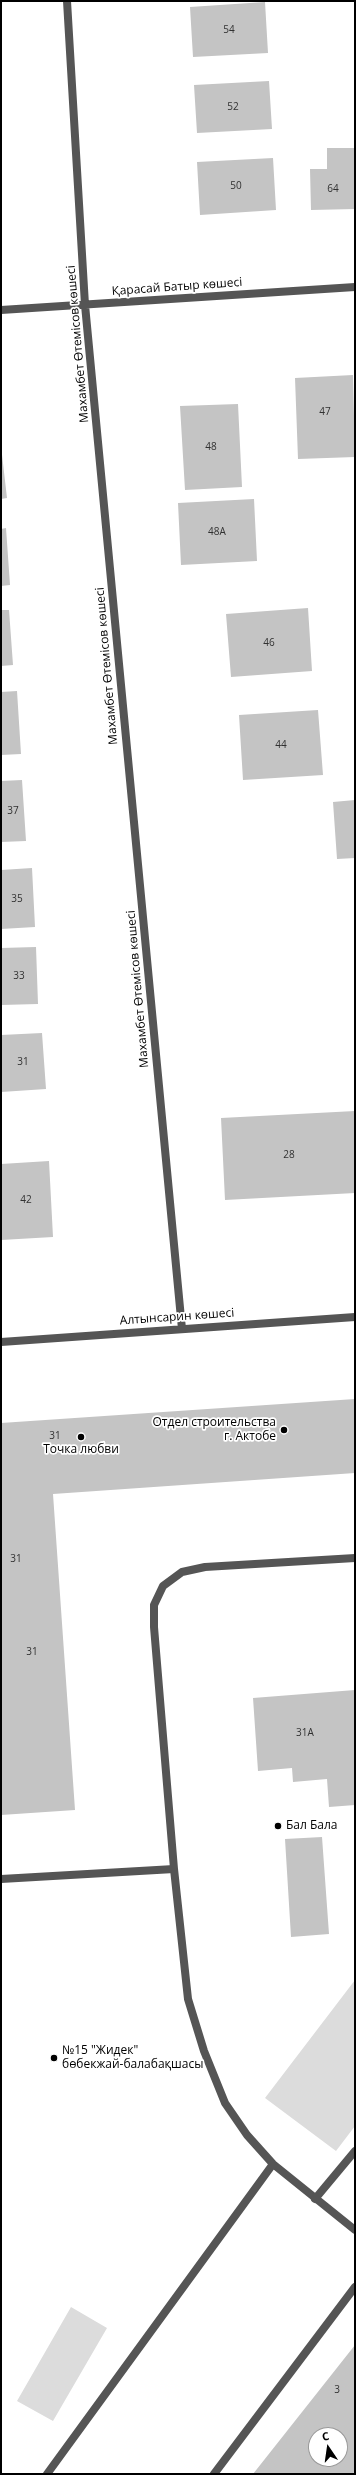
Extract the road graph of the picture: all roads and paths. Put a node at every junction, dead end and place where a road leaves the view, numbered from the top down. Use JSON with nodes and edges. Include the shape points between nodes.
{"nodes":[{"id":1,"x":67,"y":1,"type":"edge"},
{"id":2,"x":355,"y":287,"type":"edge"},
{"id":3,"x":86,"y":305,"type":"junction"},
{"id":4,"x":1,"y":310,"type":"edge"},
{"id":5,"x":355,"y":1317,"type":"edge"},
{"id":6,"x":182,"y":1329,"type":"junction"},
{"id":7,"x":1,"y":1342,"type":"edge"},
{"id":8,"x":355,"y":1558,"type":"edge"},
{"id":9,"x":174,"y":1869,"type":"junction"},
{"id":10,"x":1,"y":1879,"type":"edge"},
{"id":11,"x":355,"y":2151,"type":"edge"},
{"id":12,"x":272,"y":2164,"type":"junction"},
{"id":13,"x":315,"y":2199,"type":"junction"},
{"id":14,"x":355,"y":2230,"type":"edge"},
{"id":15,"x":355,"y":2287,"type":"edge"},
{"id":16,"x":47,"y":2474,"type":"edge"},
{"id":17,"x":214,"y":2474,"type":"edge"}],
"edges":[{"from":1,"to":3,"type":"street","name":"Махамбет Өтемісов көшесі"},
{"from":2,"to":3,"type":"street","name":"Қарасай Батыр көшесі"},
{"from":3,"to":4,"type":"street","name":"Қарасай Батыр көшесі"},
{"from":3,"to":6,"type":"street","name":"Махамбет Өтемісов көшесі"},
{"from":5,"to":6,"type":"street","name":"Алтынсарин көшесі"},
{"from":6,"to":7,"type":"street","name":"Алтынсарин көшесі"},
{"from":8,"to":9,"type":"street","via":[[206,1567],[182,1572],[163,1586],[154,1605],[154,1627]]},
{"from":9,"to":10,"type":"street"},
{"from":9,"to":12,"type":"street","via":[[188,1999],[204,2051],[225,2103],[247,2135]]},
{"from":11,"to":13,"type":"street"},
{"from":12,"to":13,"type":"street"},
{"from":12,"to":16,"type":"street"},
{"from":13,"to":14,"type":"street"},
{"from":15,"to":17,"type":"street"}]}
